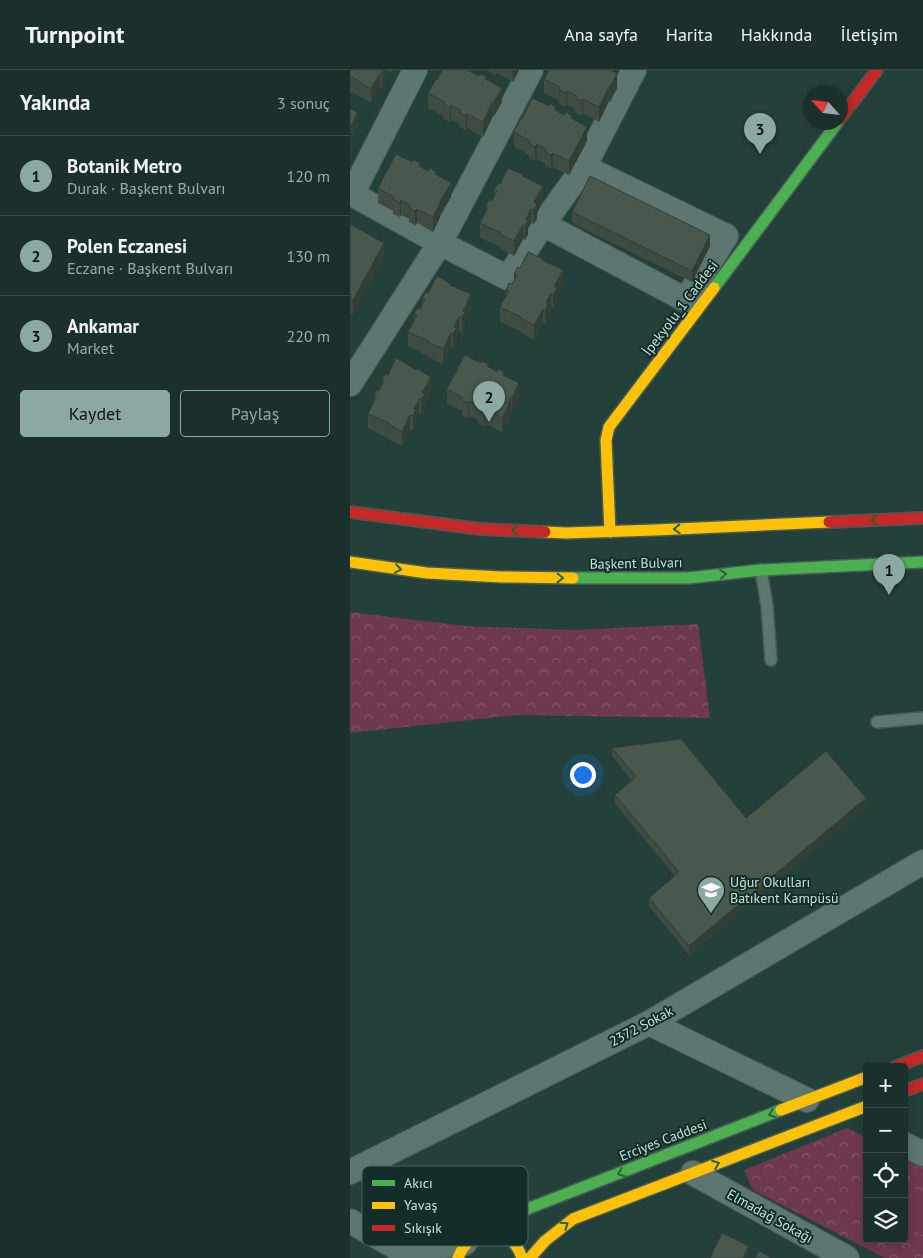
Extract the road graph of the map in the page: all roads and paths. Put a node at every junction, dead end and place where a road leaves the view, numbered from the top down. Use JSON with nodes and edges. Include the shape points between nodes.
{"nodes":[{"id":1,"x":415,"y":70,"type":"edge"},
{"id":2,"x":531,"y":70,"type":"edge"},
{"id":3,"x":634,"y":70,"type":"edge"},
{"id":4,"x":878,"y":70,"type":"edge"},
{"id":5,"x":848,"y":109,"type":"edge"},
{"id":6,"x":832,"y":130,"type":"edge"},
{"id":7,"x":584,"y":167,"type":"junction"},
{"id":8,"x":351,"y":194,"type":"edge"},
{"id":9,"x":543,"y":224,"type":"junction"},
{"id":10,"x":440,"y":243,"type":"junction"},
{"id":11,"x":350,"y":384,"type":"edge"},
{"id":12,"x":350,"y":512,"type":"edge"},
{"id":13,"x":923,"y":518,"type":"edge"},
{"id":14,"x":610,"y":532,"type":"junction"},
{"id":15,"x":350,"y":562,"type":"edge"},
{"id":16,"x":923,"y":562,"type":"edge"},
{"id":17,"x":762,"y":570,"type":"junction"},
{"id":18,"x":771,"y":660,"type":"dead end"},
{"id":19,"x":923,"y":718,"type":"edge"},
{"id":20,"x":877,"y":722,"type":"dead end"},
{"id":21,"x":923,"y":862,"type":"edge"},
{"id":22,"x":650,"y":1023,"type":"junction"},
{"id":23,"x":923,"y":1056,"type":"edge"},
{"id":24,"x":905,"y":1063,"type":"edge"},
{"id":25,"x":863,"y":1079,"type":"edge"},
{"id":26,"x":923,"y":1084,"type":"edge"},
{"id":27,"x":908,"y":1090,"type":"edge"},
{"id":28,"x":807,"y":1100,"type":"junction"},
{"id":29,"x":860,"y":1114,"type":"edge"},
{"id":30,"x":908,"y":1146,"type":"edge"},
{"id":31,"x":923,"y":1154,"type":"edge"},
{"id":32,"x":688,"y":1161,"type":"junction"},
{"id":33,"x":362,"y":1166,"type":"edge"},
{"id":34,"x":362,"y":1166,"type":"edge"},
{"id":35,"x":350,"y":1172,"type":"edge"},
{"id":36,"x":528,"y":1209,"type":"edge"},
{"id":37,"x":350,"y":1221,"type":"edge"},
{"id":38,"x":362,"y":1228,"type":"edge"},
{"id":39,"x":395,"y":1246,"type":"edge"},
{"id":40,"x":466,"y":1246,"type":"edge"},
{"id":41,"x":517,"y":1246,"type":"edge"},
{"id":42,"x":409,"y":1254,"type":"edge"},
{"id":43,"x":522,"y":1258,"type":"edge"},
{"id":44,"x":530,"y":1258,"type":"edge"},
{"id":45,"x":846,"y":1258,"type":"edge"}],
"edges":[{"from":1,"to":8,"type":"street"},
{"from":2,"to":10,"type":"street"},
{"from":3,"to":7,"type":"street"},
{"from":4,"to":5,"type":"street"},
{"from":6,"to":14,"type":"street","name":"İpekyolu_1 Caddesi","via":[[607,432]]},
{"from":7,"to":9,"type":"street"},
{"from":7,"to":9,"type":"street","via":[[726,236],[686,300]]},
{"from":8,"to":10,"type":"street"},
{"from":9,"to":10,"type":"street","via":[[508,278]]},
{"from":10,"to":11,"type":"street"},
{"from":14,"to":12,"type":"street","one_way":true,"via":[[480,529]]},
{"from":13,"to":14,"type":"street","one_way":true},
{"from":15,"to":17,"type":"street","name":"Başkent Bulvarı","one_way":true,"via":[[427,573],[582,579],[688,578]]},
{"from":16,"to":17,"type":"street","name":"Başkent Bulvarı"},
{"from":17,"to":18,"type":"lane"},
{"from":19,"to":20,"type":"lane"},
{"from":21,"to":22,"type":"street","name":"2372 Sokak"},
{"from":22,"to":28,"type":"street"},
{"from":22,"to":33,"type":"street","name":"2372 Sokak"},
{"from":23,"to":24,"type":"street"},
{"from":25,"to":28,"type":"street","name":"Erciyes Caddesi"},
{"from":26,"to":27,"type":"street"},
{"from":28,"to":32,"type":"street","name":"Erciyes Caddesi","one_way":true},
{"from":32,"to":29,"type":"street","name":"Erciyes Caddesi","one_way":true},
{"from":30,"to":31,"type":"street"},
{"from":32,"to":36,"type":"street","name":"Erciyes Caddesi","one_way":true},
{"from":44,"to":32,"type":"street","name":"Erciyes Caddesi","one_way":true,"via":[[556,1231],[573,1220]]},
{"from":32,"to":45,"type":"street","name":"Elmadağ Sokağı"},
{"from":34,"to":35,"type":"street","name":"2372 Sokak"},
{"from":37,"to":38,"type":"street"},
{"from":39,"to":42,"type":"street"},
{"from":40,"to":42,"type":"street"},
{"from":41,"to":43,"type":"street"}]}
